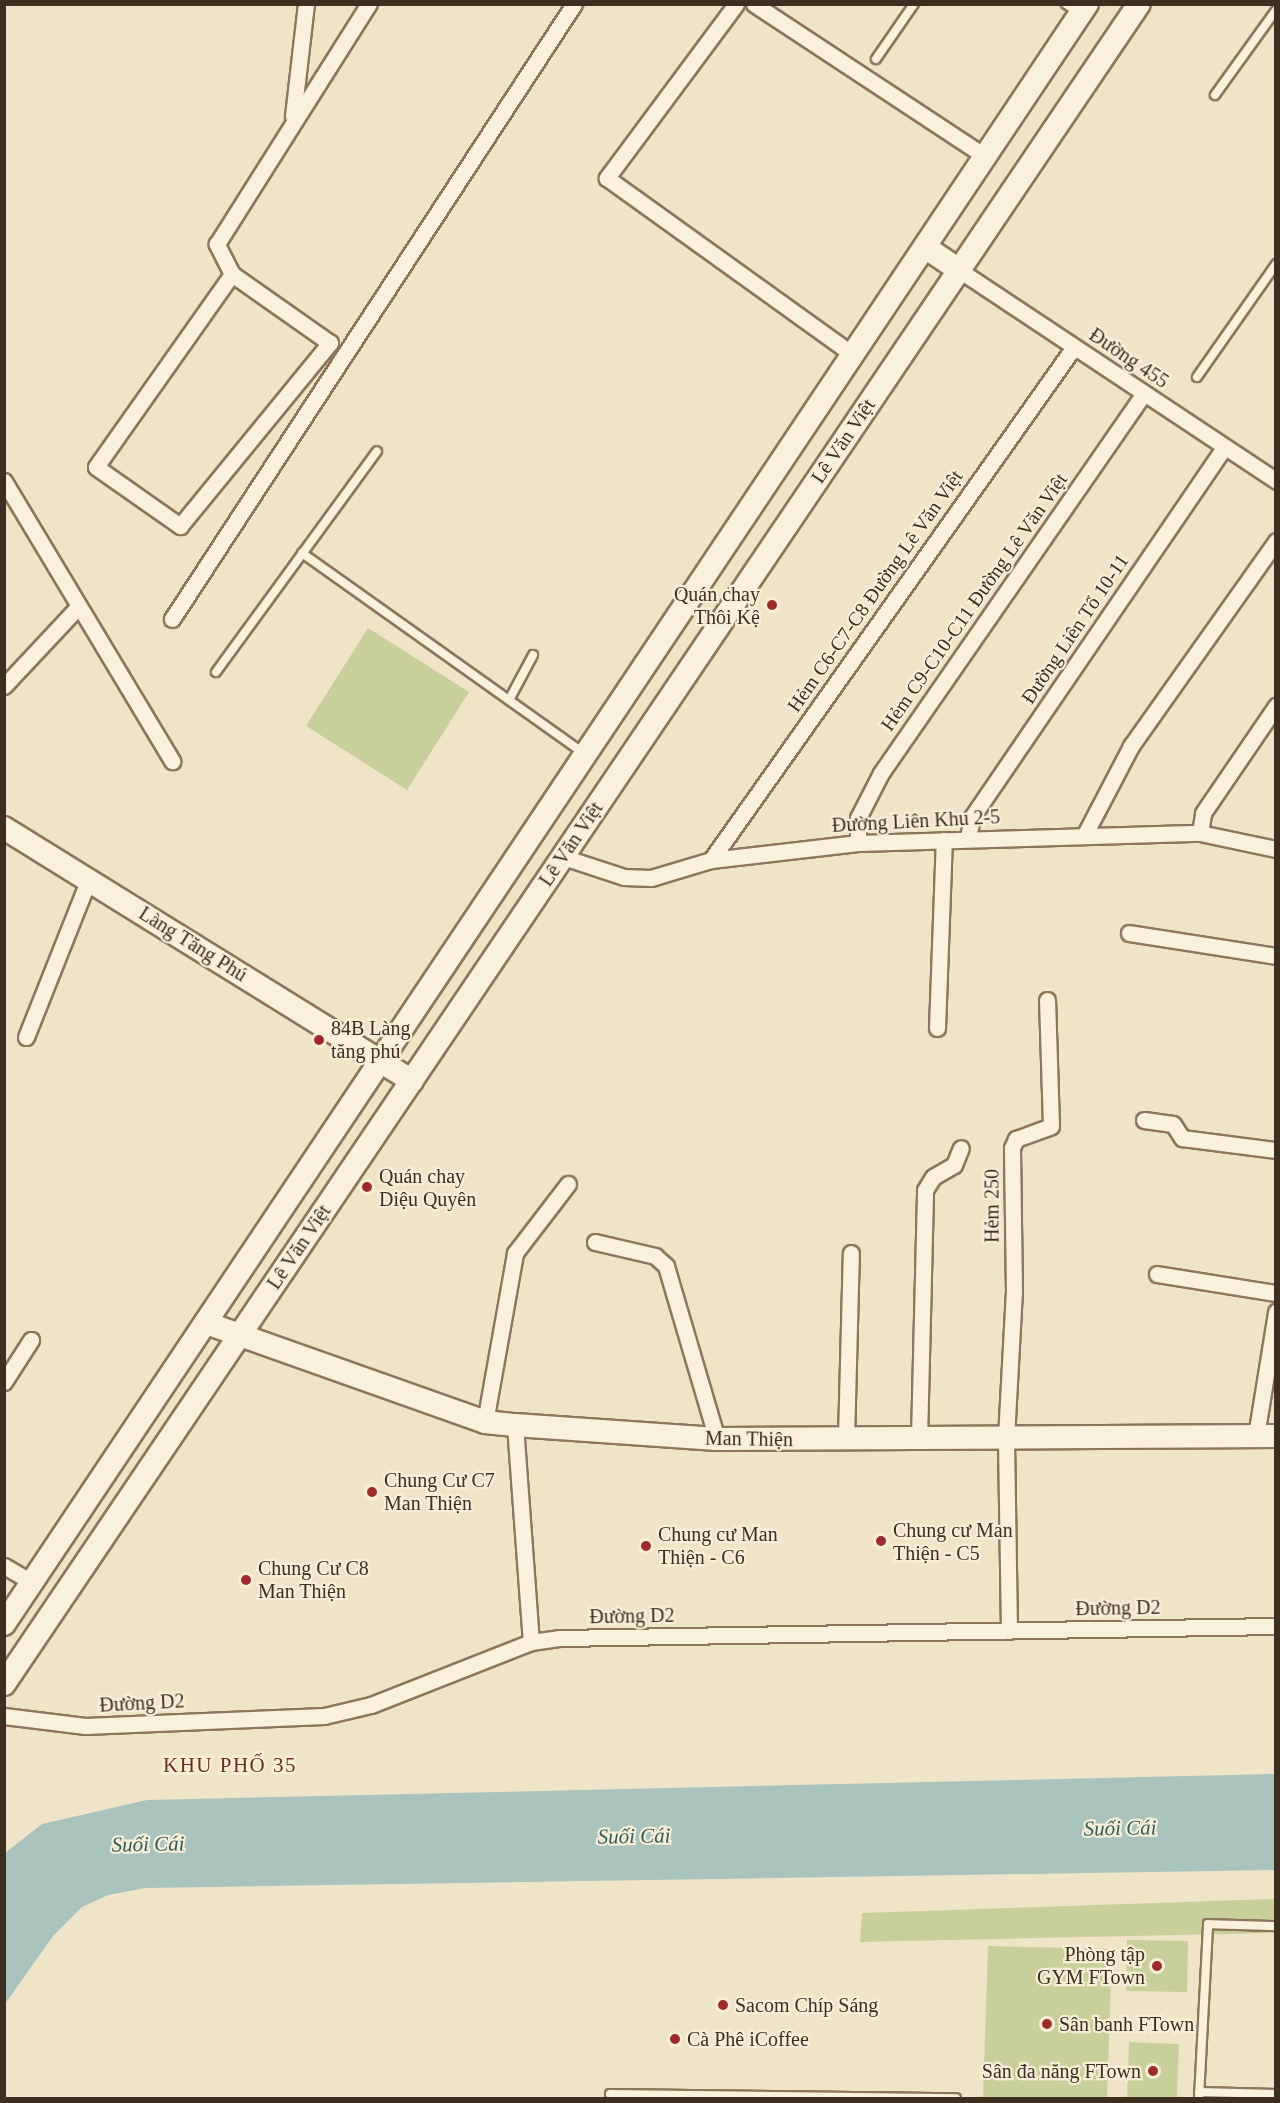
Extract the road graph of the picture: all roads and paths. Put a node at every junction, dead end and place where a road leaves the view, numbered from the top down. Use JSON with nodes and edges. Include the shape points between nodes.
{"nodes":[{"id":1,"x":306,"y":4,"type":"edge"},
{"id":2,"x":369,"y":4,"type":"edge"},
{"id":3,"x":574,"y":4,"type":"edge"},
{"id":4,"x":736,"y":4,"type":"edge"},
{"id":5,"x":754,"y":4,"type":"edge"},
{"id":6,"x":914,"y":4,"type":"edge"},
{"id":7,"x":1139,"y":4,"type":"edge"},
{"id":8,"x":1078,"y":8,"type":"edge"},
{"id":9,"x":1275,"y":10,"type":"edge"},
{"id":10,"x":876,"y":59,"type":"dead end"},
{"id":11,"x":1215,"y":95,"type":"dead end"},
{"id":12,"x":292,"y":122,"type":"junction"},
{"id":13,"x":986,"y":157,"type":"junction"},
{"id":14,"x":925,"y":247,"type":"junction"},
{"id":15,"x":1275,"y":264,"type":"edge"},
{"id":16,"x":959,"y":270,"type":"junction"},
{"id":17,"x":232,"y":274,"type":"junction"},
{"id":18,"x":1074,"y":347,"type":"junction"},
{"id":19,"x":853,"y":355,"type":"junction"},
{"id":20,"x":1197,"y":377,"type":"dead end"},
{"id":21,"x":1144,"y":393,"type":"junction"},
{"id":22,"x":1224,"y":447,"type":"junction"},
{"id":23,"x":377,"y":451,"type":"dead end"},
{"id":24,"x":4,"y":481,"type":"edge"},
{"id":25,"x":1275,"y":481,"type":"edge"},
{"id":26,"x":1275,"y":541,"type":"edge"},
{"id":27,"x":302,"y":553,"type":"junction"},
{"id":28,"x":76,"y":609,"type":"junction"},
{"id":29,"x":172,"y":619,"type":"dead end"},
{"id":30,"x":533,"y":655,"type":"dead end"},
{"id":31,"x":216,"y":672,"type":"dead end"},
{"id":32,"x":6,"y":682,"type":"edge"},
{"id":33,"x":509,"y":700,"type":"junction"},
{"id":34,"x":1275,"y":706,"type":"edge"},
{"id":35,"x":586,"y":754,"type":"junction"},
{"id":36,"x":172,"y":760,"type":"dead end"},
{"id":37,"x":4,"y":828,"type":"edge"},
{"id":38,"x":1200,"y":833,"type":"junction"},
{"id":39,"x":1084,"y":836,"type":"junction"},
{"id":40,"x":968,"y":838,"type":"junction"},
{"id":41,"x":944,"y":840,"type":"junction"},
{"id":42,"x":858,"y":843,"type":"junction"},
{"id":43,"x":1275,"y":849,"type":"edge"},
{"id":44,"x":563,"y":857,"type":"junction"},
{"id":45,"x":711,"y":860,"type":"junction"},
{"id":46,"x":89,"y":879,"type":"junction"},
{"id":47,"x":1129,"y":933,"type":"dead end"},
{"id":48,"x":1275,"y":956,"type":"edge"},
{"id":49,"x":1047,"y":1000,"type":"dead end"},
{"id":50,"x":937,"y":1028,"type":"dead end"},
{"id":51,"x":26,"y":1037,"type":"dead end"},
{"id":52,"x":381,"y":1061,"type":"junction"},
{"id":53,"x":412,"y":1081,"type":"junction"},
{"id":54,"x":1144,"y":1120,"type":"dead end"},
{"id":55,"x":961,"y":1148,"type":"dead end"},
{"id":56,"x":1275,"y":1150,"type":"edge"},
{"id":57,"x":568,"y":1184,"type":"dead end"},
{"id":58,"x":595,"y":1242,"type":"dead end"},
{"id":59,"x":851,"y":1253,"type":"dead end"},
{"id":60,"x":1158,"y":1274,"type":"dead end"},
{"id":61,"x":1275,"y":1293,"type":"edge"},
{"id":62,"x":1275,"y":1312,"type":"edge"},
{"id":63,"x":206,"y":1323,"type":"junction"},
{"id":64,"x":238,"y":1338,"type":"junction"},
{"id":65,"x":31,"y":1340,"type":"dead end"},
{"id":66,"x":4,"y":1382,"type":"edge"},
{"id":67,"x":485,"y":1422,"type":"junction"},
{"id":68,"x":515,"y":1425,"type":"junction"},
{"id":69,"x":1266,"y":1436,"type":"edge"},
{"id":70,"x":1006,"y":1438,"type":"junction"},
{"id":71,"x":717,"y":1439,"type":"junction"},
{"id":72,"x":846,"y":1439,"type":"junction"},
{"id":73,"x":919,"y":1439,"type":"junction"},
{"id":74,"x":4,"y":1566,"type":"edge"},
{"id":75,"x":32,"y":1582,"type":"junction"},
{"id":76,"x":4,"y":1624,"type":"edge"},
{"id":77,"x":1275,"y":1626,"type":"edge"},
{"id":78,"x":1009,"y":1631,"type":"junction"},
{"id":79,"x":531,"y":1642,"type":"junction"},
{"id":80,"x":4,"y":1684,"type":"edge"},
{"id":81,"x":4,"y":1716,"type":"edge"},
{"id":82,"x":1275,"y":1926,"type":"edge"},
{"id":83,"x":610,"y":2094,"type":"dead end"},
{"id":84,"x":1275,"y":2094,"type":"edge"},
{"id":85,"x":1199,"y":2095,"type":"edge"},
{"id":86,"x":717,"y":2096,"type":"edge"},
{"id":87,"x":767,"y":2097,"type":"edge"},
{"id":88,"x":856,"y":2097,"type":"edge"},
{"id":89,"x":956,"y":2098,"type":"edge"}],
"edges":[{"from":1,"to":12,"type":"street"},
{"from":2,"to":12,"type":"street"},
{"from":3,"to":29,"type":"street"},
{"from":4,"to":19,"type":"street","via":[[607,178]]},
{"from":5,"to":13,"type":"street"},
{"from":6,"to":10,"type":"lane"},
{"from":7,"to":16,"type":"main road","name":"Lê Văn Việt"},
{"from":8,"to":13,"type":"main road","name":"Lê Văn Việt"},
{"from":9,"to":11,"type":"lane"},
{"from":12,"to":17,"type":"street","via":[[217,244]]},
{"from":13,"to":14,"type":"main road","name":"Lê Văn Việt"},
{"from":14,"to":16,"type":"main road"},
{"from":14,"to":19,"type":"main road","name":"Lê Văn Việt"},
{"from":15,"to":20,"type":"lane"},
{"from":16,"to":18,"type":"street","name":"Đường 455"},
{"from":16,"to":44,"type":"main road","name":"Lê Văn Việt"},
{"from":17,"to":17,"type":"street","via":[[330,343],[180,526],[96,467]]},
{"from":18,"to":21,"type":"street","name":"Đường 455"},
{"from":18,"to":45,"type":"street","name":"Hẻm C6-C7-C8 Đường Lê Văn Việt"},
{"from":19,"to":35,"type":"main road","name":"Lê Văn Việt"},
{"from":21,"to":22,"type":"street","name":"Đường 455"},
{"from":21,"to":42,"type":"street","name":"Hẻm C9-C10-C11 Đường Lê Văn Việt","via":[[881,773],[858,818]]},
{"from":22,"to":25,"type":"street","name":"Đường 455"},
{"from":22,"to":40,"type":"street","name":"Đường Liên Tổ 10-11","via":[[972,817]]},
{"from":23,"to":27,"type":"lane"},
{"from":24,"to":28,"type":"street"},
{"from":26,"to":39,"type":"street","via":[[1131,746]]},
{"from":27,"to":31,"type":"lane"},
{"from":27,"to":33,"type":"lane"},
{"from":28,"to":32,"type":"street"},
{"from":28,"to":36,"type":"street"},
{"from":30,"to":33,"type":"lane"},
{"from":33,"to":35,"type":"lane"},
{"from":34,"to":38,"type":"street","via":[[1203,813]]},
{"from":35,"to":52,"type":"main road","name":"Lê Văn Việt"},
{"from":37,"to":46,"type":"main road","name":"Làng Tăng Phú"},
{"from":38,"to":39,"type":"street","name":"Đường Liên Khu 2-5"},
{"from":38,"to":43,"type":"street","name":"Đường Liên Khu 2-5"},
{"from":39,"to":40,"type":"street","name":"Đường Liên Khu 2-5"},
{"from":40,"to":41,"type":"street","name":"Đường Liên Khu 2-5"},
{"from":41,"to":42,"type":"street","name":"Đường Liên Khu 2-5"},
{"from":41,"to":50,"type":"street"},
{"from":42,"to":45,"type":"street","name":"Đường Liên Khu 2-5"},
{"from":44,"to":45,"type":"street","name":"Đường Liên Khu 2-5","via":[[642,877]]},
{"from":44,"to":53,"type":"main road","name":"Lê Văn Việt"},
{"from":46,"to":51,"type":"street"},
{"from":46,"to":52,"type":"main road","name":"Làng Tăng Phú"},
{"from":47,"to":48,"type":"street"},
{"from":49,"to":70,"type":"street","name":"Hẻm 250","via":[[1051,1126],[1016,1139],[1012,1148],[1014,1292]]},
{"from":52,"to":53,"type":"main road","name":"Làng Tăng Phú"},
{"from":52,"to":63,"type":"main road","name":"Lê Văn Việt"},
{"from":53,"to":64,"type":"main road","name":"Lê Văn Việt"},
{"from":54,"to":56,"type":"street","via":[[1173,1124],[1182,1138]]},
{"from":55,"to":73,"type":"street","via":[[954,1165],[933,1177],[925,1190]]},
{"from":57,"to":67,"type":"street","via":[[515,1253]]},
{"from":58,"to":71,"type":"street","via":[[655,1256],[666,1266]]},
{"from":59,"to":72,"type":"street"},
{"from":60,"to":61,"type":"street"},
{"from":62,"to":69,"type":"street"},
{"from":63,"to":64,"type":"main road","name":"Man Thiện"},
{"from":63,"to":75,"type":"main road","name":"Lê Văn Việt"},
{"from":64,"to":67,"type":"main road","name":"Man Thiện"},
{"from":64,"to":80,"type":"main road","name":"Lê Văn Việt"},
{"from":65,"to":66,"type":"street"},
{"from":67,"to":68,"type":"main road","name":"Man Thiện"},
{"from":68,"to":71,"type":"main road","name":"Man Thiện"},
{"from":68,"to":79,"type":"street"},
{"from":69,"to":70,"type":"main road","name":"Man Thiện"},
{"from":70,"to":73,"type":"main road","name":"Man Thiện"},
{"from":70,"to":78,"type":"street"},
{"from":71,"to":72,"type":"main road","name":"Man Thiện"},
{"from":72,"to":73,"type":"main road","name":"Man Thiện"},
{"from":74,"to":75,"type":"street"},
{"from":75,"to":76,"type":"main road","name":"Lê Văn Việt"},
{"from":77,"to":78,"type":"street","name":"Đường D2"},
{"from":78,"to":79,"type":"street","name":"Đường D2"},
{"from":79,"to":81,"type":"street","name":"Đường D2","via":[[371,1705],[324,1716],[85,1726]]},
{"from":82,"to":85,"type":"lane","via":[[1208,1924]]},
{"from":83,"to":86,"type":"lane"},
{"from":84,"to":85,"type":"lane"},
{"from":86,"to":87,"type":"lane"},
{"from":87,"to":88,"type":"lane"},
{"from":88,"to":89,"type":"lane"}]}
